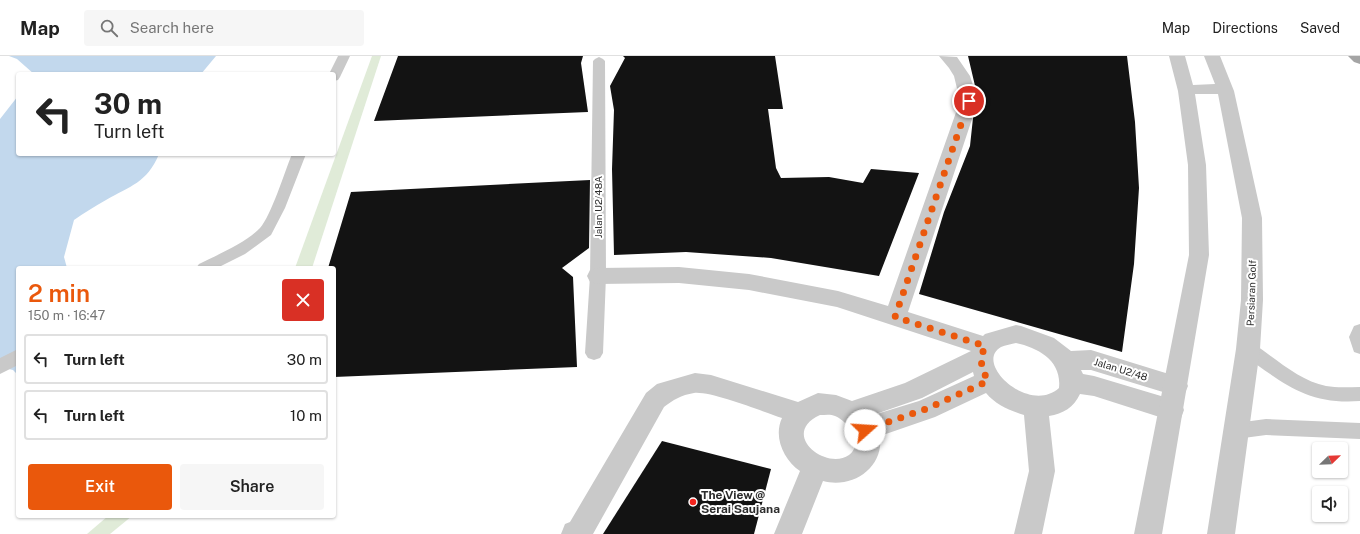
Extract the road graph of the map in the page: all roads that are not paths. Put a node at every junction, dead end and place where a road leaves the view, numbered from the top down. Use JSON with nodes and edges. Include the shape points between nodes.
{"nodes":[{"id":1,"x":344,"y":56,"type":"edge"},
{"id":2,"x":947,"y":56,"type":"edge"},
{"id":3,"x":1177,"y":56,"type":"edge"},
{"id":4,"x":1212,"y":56,"type":"edge"},
{"id":5,"x":1356,"y":56,"type":"edge"},
{"id":6,"x":1360,"y":59,"type":"edge"},
{"id":7,"x":599,"y":61,"type":"dead end"},
{"id":8,"x":336,"y":73,"type":"edge"},
{"id":9,"x":1186,"y":91,"type":"junction"},
{"id":10,"x":1226,"y":91,"type":"junction"},
{"id":11,"x":298,"y":156,"type":"edge"},
{"id":12,"x":208,"y":266,"type":"edge"},
{"id":13,"x":598,"y":276,"type":"junction"},
{"id":14,"x":895,"y":317,"type":"junction"},
{"id":15,"x":1360,"y":331,"type":"edge"},
{"id":16,"x":1360,"y":347,"type":"edge"},
{"id":17,"x":1248,"y":349,"type":"junction"},
{"id":18,"x":983,"y":352,"type":"junction"},
{"id":19,"x":594,"y":353,"type":"dead end"},
{"id":20,"x":16,"y":357,"type":"edge"},
{"id":21,"x":1065,"y":360,"type":"junction"},
{"id":22,"x":0,"y":367,"type":"edge"},
{"id":23,"x":988,"y":381,"type":"junction"},
{"id":24,"x":1072,"y":383,"type":"junction"},
{"id":25,"x":1176,"y":386,"type":"junction"},
{"id":26,"x":1360,"y":394,"type":"edge"},
{"id":27,"x":1036,"y":407,"type":"junction"},
{"id":28,"x":1172,"y":410,"type":"junction"},
{"id":29,"x":799,"y":413,"type":"junction"},
{"id":30,"x":858,"y":421,"type":"junction"},
{"id":31,"x":1236,"y":431,"type":"junction"},
{"id":32,"x":1360,"y":431,"type":"edge"},
{"id":33,"x":815,"y":467,"type":"junction"},
{"id":34,"x":575,"y":534,"type":"edge"},
{"id":35,"x":788,"y":534,"type":"edge"},
{"id":36,"x":1028,"y":534,"type":"edge"},
{"id":37,"x":1148,"y":534,"type":"edge"},
{"id":38,"x":1221,"y":534,"type":"edge"}],
"edges":[{"from":1,"to":8,"type":"lane"},
{"from":2,"to":14,"type":"street","via":[[955,62],[963,77],[969,101]]},
{"from":3,"to":9,"type":"street"},
{"from":4,"to":10,"type":"street","name":"Persiaran Golf"},
{"from":5,"to":6,"type":"main road"},
{"from":7,"to":13,"type":"lane","name":"Jalan U2/48A"},
{"from":9,"to":10,"type":"street","via":[[1201,88]]},
{"from":9,"to":25,"type":"street","via":[[1197,165],[1199,255]]},
{"from":10,"to":17,"type":"street","name":"Persiaran Golf","via":[[1252,218],[1252,300]]},
{"from":11,"to":12,"type":"lane","via":[[266,231],[240,250]]},
{"from":13,"to":14,"type":"street","via":[[679,275],[749,282],[838,298]]},
{"from":13,"to":19,"type":"lane","name":"Jalan U2/48A"},
{"from":14,"to":18,"type":"street"},
{"from":15,"to":16,"type":"lane","via":[[1357,337]]},
{"from":17,"to":26,"type":"lane","via":[[1298,382],[1320,392]]},
{"from":17,"to":31,"type":"street","name":"Persiaran Golf"},
{"from":18,"to":21,"type":"street","via":[[993,340],[1003,336],[1023,336],[1043,343]]},
{"from":18,"to":23,"type":"street","via":[[982,369]]},
{"from":18,"to":30,"type":"street"},
{"from":20,"to":22,"type":"lane"},
{"from":21,"to":24,"type":"street","via":[[1071,372]]},
{"from":21,"to":25,"type":"street","name":"Jalan U2/48","via":[[1091,360]]},
{"from":23,"to":27,"type":"street","via":[[1009,399]]},
{"from":23,"to":30,"type":"street","via":[[926,409]]},
{"from":24,"to":27,"type":"street","via":[[1070,393],[1062,401],[1051,406]]},
{"from":24,"to":28,"type":"street","via":[[1094,386]]},
{"from":25,"to":28,"type":"street"},
{"from":27,"to":36,"type":"street","via":[[1042,471]]},
{"from":28,"to":37,"type":"street"},
{"from":29,"to":30,"type":"street","via":[[808,407],[829,404],[840,407]]},
{"from":29,"to":33,"type":"street","via":[[790,431],[792,441],[796,452],[804,461]]},
{"from":29,"to":34,"type":"street","via":[[711,385],[695,383],[666,391],[655,400],[580,531]]},
{"from":30,"to":33,"type":"street","via":[[868,441],[867,451],[861,461],[840,471]]},
{"from":31,"to":32,"type":"lane","via":[[1273,427]]},
{"from":31,"to":38,"type":"street","name":"Persiaran Golf"},
{"from":33,"to":35,"type":"street"}]}
